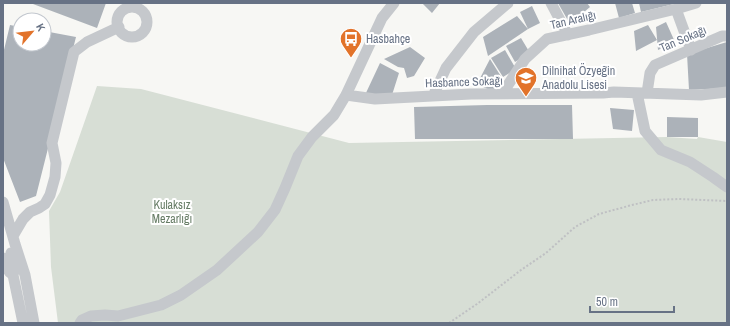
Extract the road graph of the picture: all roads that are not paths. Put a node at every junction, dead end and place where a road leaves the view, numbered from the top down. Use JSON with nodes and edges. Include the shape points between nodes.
{"nodes":[{"id":1,"x":394,"y":3,"type":"edge"},
{"id":2,"x":508,"y":3,"type":"edge"},
{"id":3,"x":551,"y":3,"type":"edge"},
{"id":4,"x":696,"y":3,"type":"edge"},
{"id":5,"x":676,"y":9,"type":"junction"},
{"id":6,"x":119,"y":27,"type":"dead end"},
{"id":7,"x":568,"y":35,"type":"junction"},
{"id":8,"x":727,"y":36,"type":"edge"},
{"id":9,"x":691,"y":50,"type":"junction"},
{"id":10,"x":727,"y":92,"type":"edge"},
{"id":11,"x":642,"y":93,"type":"junction"},
{"id":12,"x":502,"y":94,"type":"junction"},
{"id":13,"x":346,"y":96,"type":"junction"},
{"id":14,"x":433,"y":96,"type":"junction"},
{"id":15,"x":727,"y":187,"type":"edge"},
{"id":16,"x":4,"y":207,"type":"edge"},
{"id":17,"x":30,"y":212,"type":"junction"},
{"id":18,"x":3,"y":229,"type":"edge"},
{"id":19,"x":13,"y":236,"type":"junction"},
{"id":20,"x":3,"y":258,"type":"edge"},
{"id":21,"x":13,"y":275,"type":"junction"},
{"id":22,"x":23,"y":323,"type":"edge"},
{"id":23,"x":34,"y":323,"type":"edge"},
{"id":24,"x":80,"y":323,"type":"edge"}],
"edges":[{"from":1,"to":13,"type":"street","via":[[382,18]]},
{"from":2,"to":14,"type":"street","via":[[474,32],[446,68]]},
{"from":3,"to":7,"type":"street"},
{"from":4,"to":5,"type":"street","name":"Tan Aralığı"},
{"from":5,"to":7,"type":"street","name":"Tan Aralığı"},
{"from":5,"to":9,"type":"street"},
{"from":6,"to":17,"type":"street","via":[[87,42],[74,52],[52,143],[56,163],[55,178],[45,204]]},
{"from":7,"to":12,"type":"street","name":"Tan Aralığı","via":[[547,39],[525,59]]},
{"from":8,"to":9,"type":"street","name":"Tan Sokağı"},
{"from":9,"to":11,"type":"street","name":"Tan Sokağı","via":[[655,65]]},
{"from":10,"to":11,"type":"street","name":"Hasbance Sokağı","via":[[701,95]]},
{"from":11,"to":12,"type":"street","name":"Hasbance Sokağı"},
{"from":11,"to":15,"type":"street","via":[[645,131],[661,150],[690,162]]},
{"from":12,"to":14,"type":"street","name":"Hasbance Sokağı"},
{"from":13,"to":14,"type":"street","name":"Hasbance Sokağı","via":[[376,99]]},
{"from":13,"to":24,"type":"street","via":[[334,115],[312,137],[298,156],[274,210],[258,232],[218,270],[161,305],[118,316],[91,316]]},
{"from":16,"to":17,"type":"street"},
{"from":16,"to":19,"type":"street"},
{"from":17,"to":19,"type":"street"},
{"from":18,"to":21,"type":"street","via":[[15,264]]},
{"from":19,"to":23,"type":"street","via":[[25,275]]},
{"from":20,"to":21,"type":"street"},
{"from":21,"to":22,"type":"street"}]}
